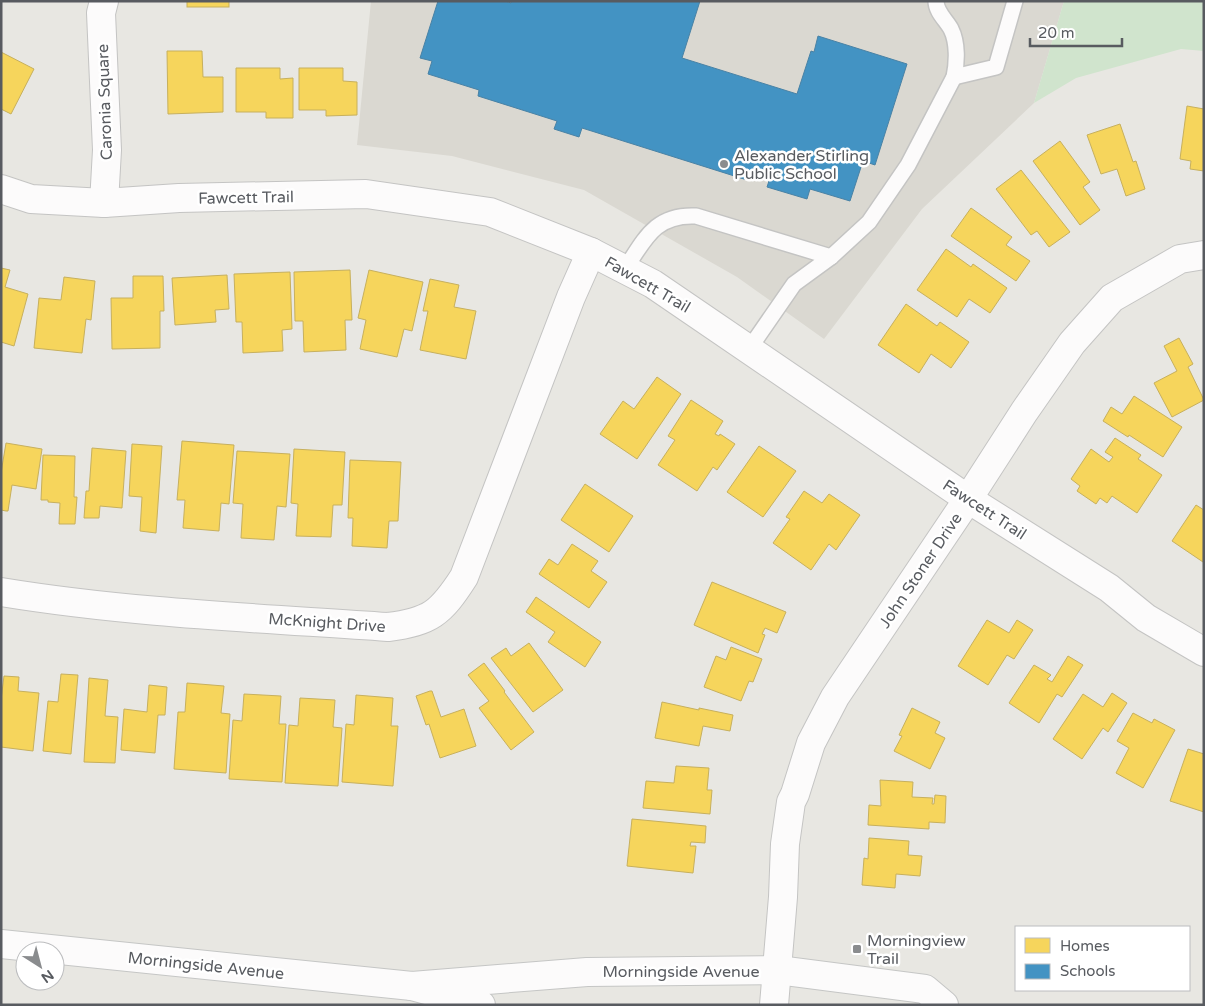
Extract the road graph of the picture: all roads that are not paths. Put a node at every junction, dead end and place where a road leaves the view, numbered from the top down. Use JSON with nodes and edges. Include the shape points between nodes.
{"nodes":[{"id":1,"x":104,"y":1,"type":"edge"},
{"id":2,"x":936,"y":1,"type":"edge"},
{"id":3,"x":1016,"y":1,"type":"edge"},
{"id":4,"x":954,"y":77,"type":"junction"},
{"id":5,"x":1,"y":189,"type":"edge"},
{"id":6,"x":104,"y":203,"type":"junction"},
{"id":7,"x":590,"y":252,"type":"junction"},
{"id":8,"x":1204,"y":255,"type":"edge"},
{"id":9,"x":830,"y":257,"type":"junction"},
{"id":10,"x":625,"y":269,"type":"junction"},
{"id":11,"x":749,"y":349,"type":"junction"},
{"id":12,"x":968,"y":499,"type":"junction"},
{"id":13,"x":1,"y":592,"type":"edge"},
{"id":14,"x":1204,"y":652,"type":"edge"},
{"id":15,"x":1,"y":944,"type":"edge"},
{"id":16,"x":778,"y":970,"type":"junction"},
{"id":17,"x":412,"y":986,"type":"junction"},
{"id":18,"x":481,"y":1005,"type":"edge"},
{"id":19,"x":774,"y":1005,"type":"edge"},
{"id":20,"x":944,"y":1005,"type":"edge"}],
"edges":[{"from":1,"to":6,"type":"street","name":"Caronia Square","via":[[101,13],[107,150]]},
{"from":2,"to":4,"type":"lane","via":[[936,7],[954,37]]},
{"from":3,"to":4,"type":"lane","via":[[996,67]]},
{"from":4,"to":9,"type":"lane","via":[[908,165],[869,222]]},
{"from":5,"to":6,"type":"street","name":"Fawcett Trail","via":[[31,199]]},
{"from":6,"to":7,"type":"street","name":"Fawcett Trail","via":[[366,194],[490,212]]},
{"from":7,"to":10,"type":"street","name":"Fawcett Trail"},
{"from":7,"to":13,"type":"street","name":"McKnight Drive","via":[[464,577],[434,614],[413,624],[388,627],[156,610]]},
{"from":8,"to":12,"type":"street","name":"John Stoner Drive","via":[[1180,258],[1112,298],[1072,343]]},
{"from":9,"to":10,"type":"lane","via":[[696,216],[685,216],[657,225]]},
{"from":9,"to":11,"type":"lane","via":[[794,284]]},
{"from":10,"to":11,"type":"street","name":"Fawcett Trail"},
{"from":11,"to":12,"type":"street","name":"Fawcett Trail"},
{"from":12,"to":14,"type":"street","name":"Fawcett Trail","via":[[1109,588],[1146,618]]},
{"from":12,"to":16,"type":"street","name":"John Stoner Drive","via":[[834,697],[810,743],[791,802],[785,844]]},
{"from":15,"to":17,"type":"street","name":"Morningside Avenue"},
{"from":16,"to":17,"type":"street","name":"Morningside Avenue","via":[[587,972]]},
{"from":16,"to":19,"type":"street","name":"John Stoner Drive"},
{"from":16,"to":20,"type":"street","name":"Morningside Avenue","via":[[925,989]]},
{"from":17,"to":18,"type":"street","name":"Morningside Avenue"}]}
